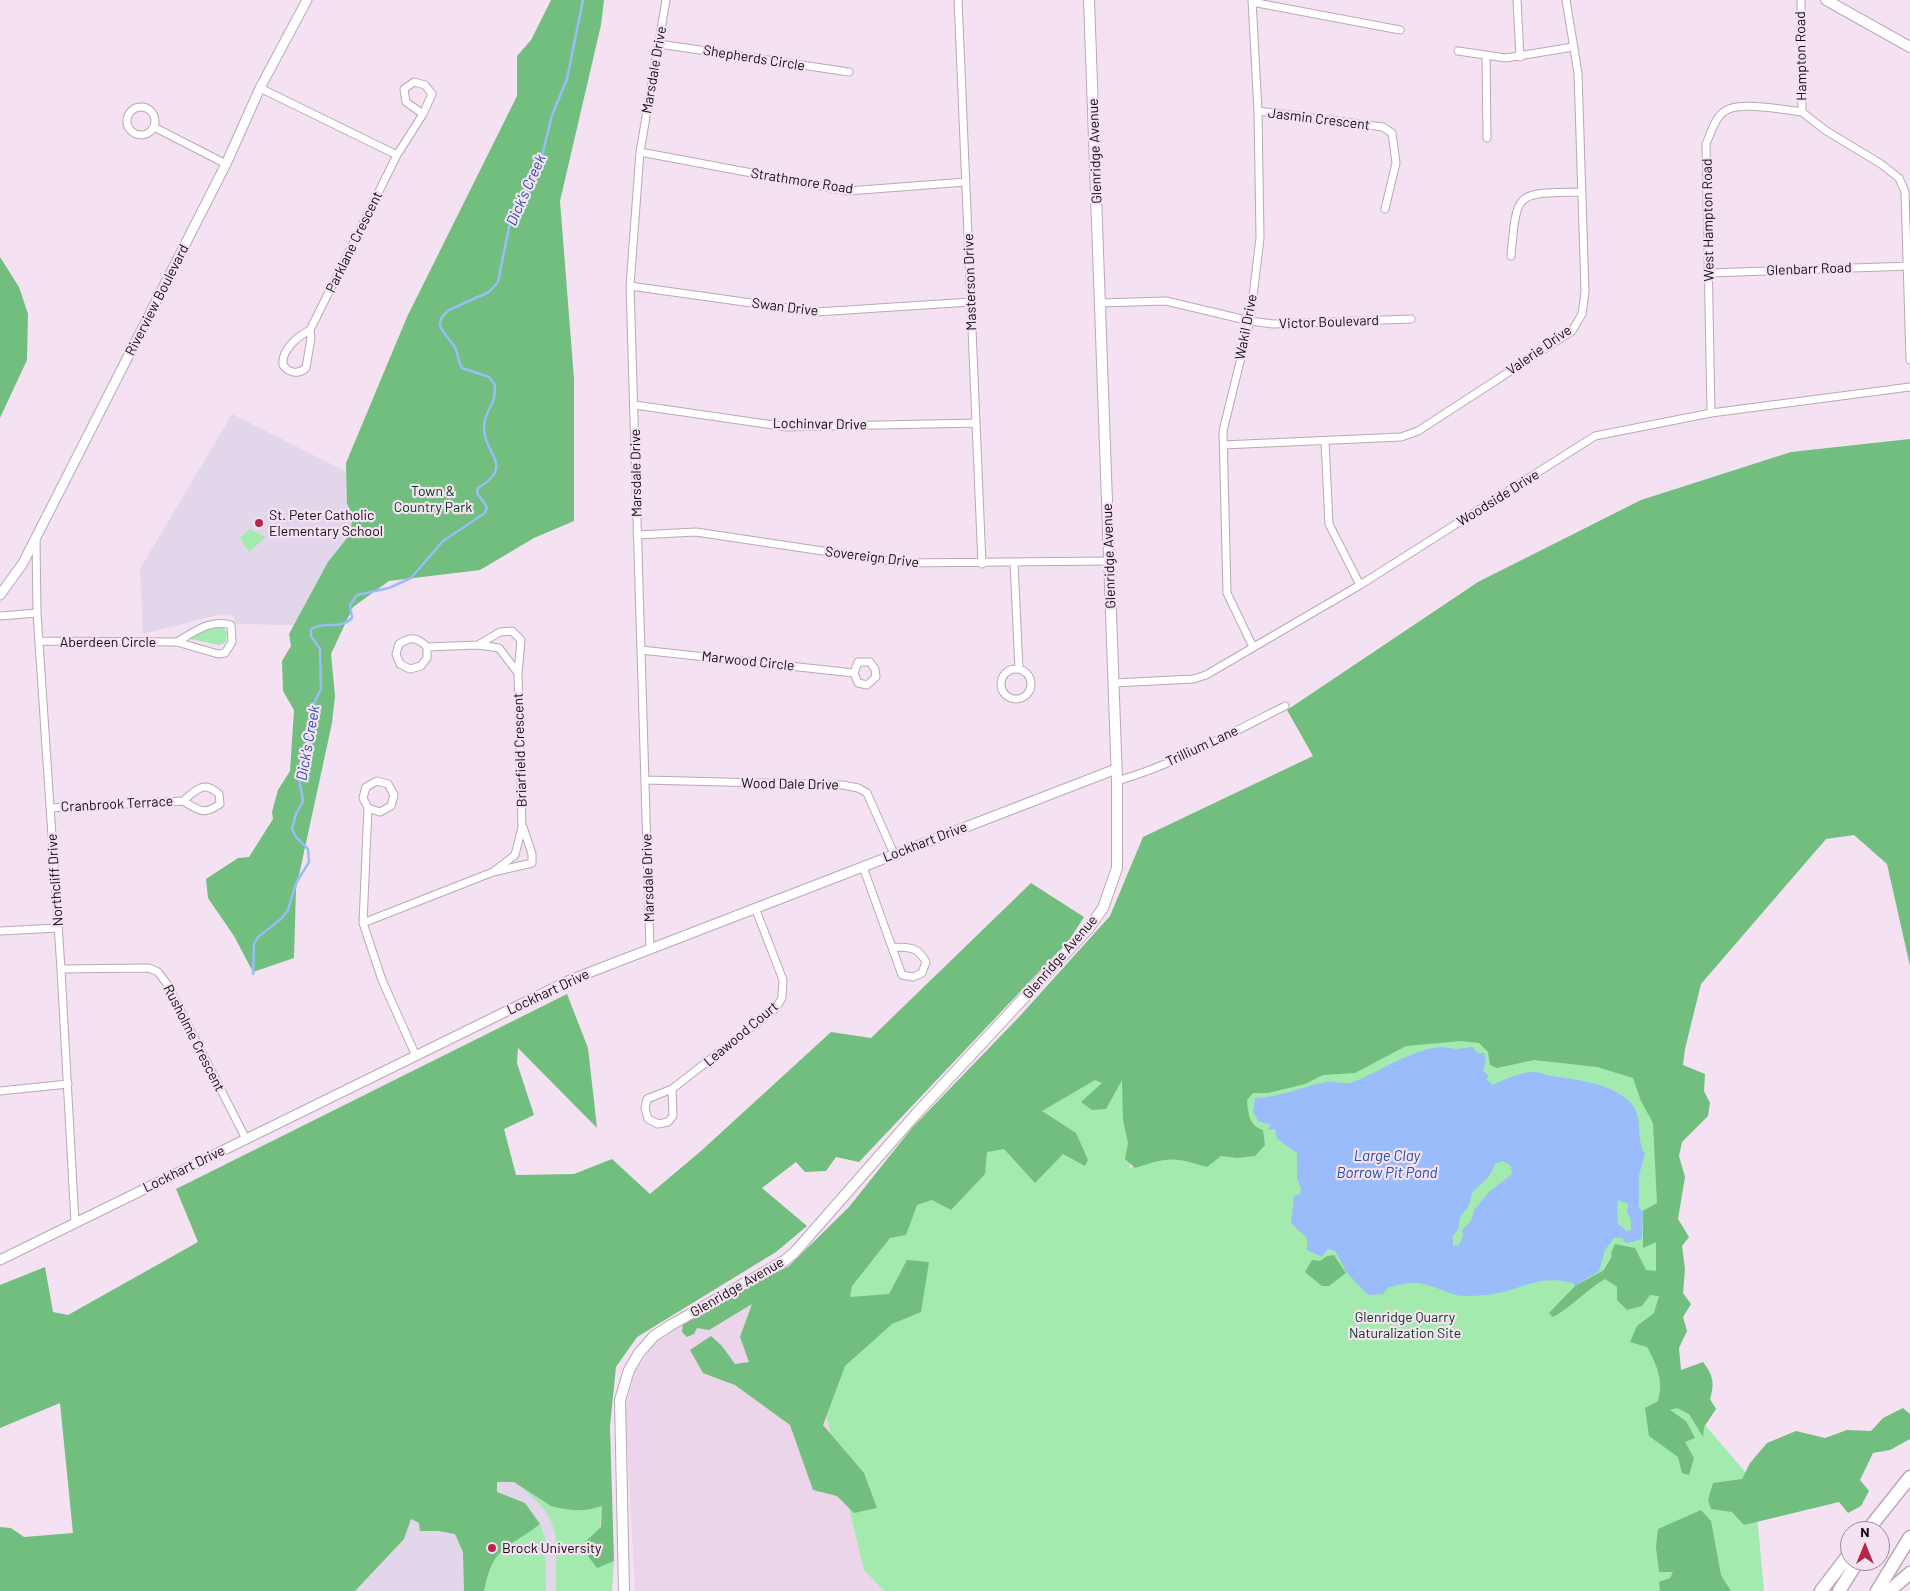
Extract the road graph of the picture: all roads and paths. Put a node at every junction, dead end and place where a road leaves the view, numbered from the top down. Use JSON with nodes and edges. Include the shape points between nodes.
{"nodes":[{"id":1,"x":307,"y":0,"type":"edge"},
{"id":2,"x":666,"y":0,"type":"edge"},
{"id":3,"x":958,"y":0,"type":"edge"},
{"id":4,"x":1089,"y":0,"type":"edge"},
{"id":5,"x":1517,"y":0,"type":"edge"},
{"id":6,"x":1566,"y":0,"type":"edge"},
{"id":7,"x":1801,"y":0,"type":"edge"},
{"id":8,"x":1826,"y":0,"type":"edge"},
{"id":9,"x":1252,"y":1,"type":"edge"},
{"id":10,"x":1400,"y":30,"type":"dead end"},
{"id":11,"x":659,"y":44,"type":"junction"},
{"id":12,"x":1573,"y":47,"type":"junction"},
{"id":13,"x":1910,"y":47,"type":"edge"},
{"id":14,"x":1458,"y":51,"type":"dead end"},
{"id":15,"x":1486,"y":56,"type":"junction"},
{"id":16,"x":1520,"y":57,"type":"junction"},
{"id":17,"x":849,"y":72,"type":"dead end"},
{"id":18,"x":260,"y":88,"type":"junction"},
{"id":19,"x":1258,"y":111,"type":"junction"},
{"id":20,"x":1802,"y":112,"type":"junction"},
{"id":21,"x":422,"y":114,"type":"junction"},
{"id":22,"x":154,"y":127,"type":"junction"},
{"id":23,"x":1488,"y":138,"type":"dead end"},
{"id":24,"x":640,"y":152,"type":"junction"},
{"id":25,"x":397,"y":155,"type":"junction"},
{"id":26,"x":226,"y":164,"type":"junction"},
{"id":27,"x":966,"y":182,"type":"junction"},
{"id":28,"x":1582,"y":192,"type":"junction"},
{"id":29,"x":1385,"y":209,"type":"dead end"},
{"id":30,"x":1511,"y":256,"type":"dead end"},
{"id":31,"x":1908,"y":266,"type":"edge"},
{"id":32,"x":1709,"y":273,"type":"junction"},
{"id":33,"x":630,"y":286,"type":"junction"},
{"id":34,"x":971,"y":302,"type":"junction"},
{"id":35,"x":1100,"y":303,"type":"junction"},
{"id":36,"x":1411,"y":319,"type":"dead end"},
{"id":37,"x":1250,"y":321,"type":"junction"},
{"id":38,"x":310,"y":330,"type":"junction"},
{"id":39,"x":1910,"y":360,"type":"edge"},
{"id":40,"x":1910,"y":387,"type":"edge"},
{"id":41,"x":635,"y":405,"type":"junction"},
{"id":42,"x":1711,"y":413,"type":"junction"},
{"id":43,"x":976,"y":423,"type":"junction"},
{"id":44,"x":1325,"y":441,"type":"junction"},
{"id":45,"x":1223,"y":445,"type":"junction"},
{"id":46,"x":637,"y":535,"type":"junction"},
{"id":47,"x":36,"y":537,"type":"junction"},
{"id":48,"x":1109,"y":561,"type":"junction"},
{"id":49,"x":1014,"y":563,"type":"junction"},
{"id":50,"x":982,"y":564,"type":"junction"},
{"id":51,"x":1360,"y":585,"type":"junction"},
{"id":52,"x":0,"y":596,"type":"edge"},
{"id":53,"x":37,"y":613,"type":"junction"},
{"id":54,"x":0,"y":616,"type":"edge"},
{"id":55,"x":40,"y":641,"type":"junction"},
{"id":56,"x":177,"y":642,"type":"junction"},
{"id":57,"x":478,"y":645,"type":"junction"},
{"id":58,"x":427,"y":647,"type":"junction"},
{"id":59,"x":1253,"y":647,"type":"junction"},
{"id":60,"x":641,"y":650,"type":"junction"},
{"id":61,"x":1019,"y":669,"type":"junction"},
{"id":62,"x":518,"y":673,"type":"junction"},
{"id":63,"x":854,"y":673,"type":"dead end"},
{"id":64,"x":1114,"y":683,"type":"junction"},
{"id":65,"x":1285,"y":706,"type":"dead end"},
{"id":66,"x":1116,"y":769,"type":"junction"},
{"id":67,"x":645,"y":780,"type":"junction"},
{"id":68,"x":1117,"y":782,"type":"junction"},
{"id":69,"x":183,"y":801,"type":"junction"},
{"id":70,"x":51,"y":808,"type":"junction"},
{"id":71,"x":368,"y":808,"type":"junction"},
{"id":72,"x":522,"y":826,"type":"junction"},
{"id":73,"x":894,"y":854,"type":"junction"},
{"id":74,"x":863,"y":867,"type":"junction"},
{"id":75,"x":493,"y":872,"type":"junction"},
{"id":76,"x":756,"y":910,"type":"junction"},
{"id":77,"x":363,"y":923,"type":"junction"},
{"id":78,"x":58,"y":928,"type":"junction"},
{"id":79,"x":0,"y":931,"type":"edge"},
{"id":80,"x":894,"y":947,"type":"junction"},
{"id":81,"x":650,"y":950,"type":"junction"},
{"id":82,"x":61,"y":969,"type":"junction"},
{"id":83,"x":416,"y":1056,"type":"junction"},
{"id":84,"x":68,"y":1084,"type":"junction"},
{"id":85,"x":672,"y":1089,"type":"junction"},
{"id":86,"x":0,"y":1091,"type":"edge"},
{"id":87,"x":246,"y":1139,"type":"junction"},
{"id":88,"x":75,"y":1223,"type":"junction"},
{"id":89,"x":0,"y":1260,"type":"edge"},
{"id":90,"x":1910,"y":1477,"type":"edge"},
{"id":91,"x":1875,"y":1521,"type":"edge"},
{"id":92,"x":1882,"y":1521,"type":"edge"},
{"id":93,"x":1910,"y":1536,"type":"edge"},
{"id":94,"x":1840,"y":1566,"type":"edge"},
{"id":95,"x":1852,"y":1571,"type":"edge"},
{"id":96,"x":1910,"y":1573,"type":"edge"},
{"id":97,"x":624,"y":1591,"type":"edge"},
{"id":98,"x":1821,"y":1591,"type":"edge"},
{"id":99,"x":1839,"y":1591,"type":"edge"},
{"id":100,"x":1877,"y":1591,"type":"edge"},
{"id":101,"x":1889,"y":1591,"type":"edge"}],
"edges":[{"from":1,"to":18,"type":"street","name":"Riverview Boulevard"},
{"from":2,"to":11,"type":"street","name":"Marsdale Drive"},
{"from":3,"to":27,"type":"street","name":"Masterson Drive"},
{"from":4,"to":35,"type":"main road","name":"Glenridge Avenue"},
{"from":5,"to":16,"type":"street"},
{"from":6,"to":12,"type":"street","name":"Valerie Drive"},
{"from":7,"to":20,"type":"street","name":"Hampton Road"},
{"from":8,"to":13,"type":"main road"},
{"from":9,"to":10,"type":"street"},
{"from":9,"to":19,"type":"street","name":"Wakil Drive"},
{"from":11,"to":17,"type":"street","name":"Shepherds Circle"},
{"from":11,"to":24,"type":"street","name":"Marsdale Drive"},
{"from":12,"to":16,"type":"street"},
{"from":12,"to":28,"type":"street","name":"Valerie Drive","via":[[1578,73]]},
{"from":14,"to":15,"type":"street"},
{"from":15,"to":16,"type":"street"},
{"from":15,"to":23,"type":"street"},
{"from":18,"to":25,"type":"street"},
{"from":18,"to":26,"type":"street","name":"Riverview Boulevard"},
{"from":19,"to":29,"type":"street","name":"Jasmin Crescent","via":[[1383,127],[1392,133],[1396,163]]},
{"from":19,"to":37,"type":"street","name":"Wakil Drive","via":[[1260,238]]},
{"from":20,"to":31,"type":"street","via":[[1899,178],[1904,192]]},
{"from":20,"to":32,"type":"street","name":"West Hampton Road","via":[[1739,106],[1718,117],[1706,144]]},
{"from":21,"to":21,"type":"street","name":"Parklane Crescent","via":[[432,94],[425,85],[414,82],[404,89],[406,102]]},
{"from":21,"to":25,"type":"street","name":"Parklane Crescent"},
{"from":22,"to":22,"type":"street","via":[[146,134],[137,135],[130,129],[129,115],[135,109],[148,109],[154,116]]},
{"from":22,"to":26,"type":"street"},
{"from":24,"to":27,"type":"street","name":"Strathmore Road","via":[[848,191]]},
{"from":24,"to":33,"type":"street","name":"Marsdale Drive"},
{"from":25,"to":38,"type":"street","name":"Parklane Crescent"},
{"from":26,"to":47,"type":"street","name":"Riverview Boulevard"},
{"from":27,"to":34,"type":"street","name":"Masterson Drive"},
{"from":28,"to":30,"type":"street","via":[[1531,194],[1520,201],[1514,218]]},
{"from":28,"to":44,"type":"street","name":"Valerie Drive","via":[[1585,292],[1582,314],[1572,331],[1418,432],[1401,437]]},
{"from":31,"to":32,"type":"street","name":"Glenbarr Road"},
{"from":31,"to":39,"type":"street"},
{"from":32,"to":42,"type":"street","name":"West Hampton Road"},
{"from":33,"to":34,"type":"street","name":"Swan Drive","via":[[816,312]]},
{"from":33,"to":41,"type":"street","name":"Marsdale Drive"},
{"from":34,"to":43,"type":"street","name":"Masterson Drive"},
{"from":35,"to":37,"type":"street","name":"Victor Boulevard","via":[[1166,302]]},
{"from":35,"to":48,"type":"main road","name":"Glenridge Avenue"},
{"from":36,"to":37,"type":"street","name":"Victor Boulevard","via":[[1273,324]]},
{"from":37,"to":45,"type":"street","name":"Wakil Drive","via":[[1223,431]]},
{"from":38,"to":38,"type":"street","name":"Parklane Crescent","via":[[312,338],[306,368],[298,373],[289,372],[283,365],[284,355],[302,334]]},
{"from":40,"to":42,"type":"street","name":"Woodside Drive"},
{"from":41,"to":43,"type":"street","name":"Lochinvar Drive","via":[[787,426]]},
{"from":41,"to":46,"type":"street","name":"Marsdale Drive"},
{"from":42,"to":51,"type":"street","name":"Woodside Drive","via":[[1595,436]]},
{"from":43,"to":50,"type":"street","name":"Masterson Drive"},
{"from":44,"to":45,"type":"street","name":"Valerie Drive"},
{"from":44,"to":51,"type":"street","via":[[1329,524]]},
{"from":45,"to":59,"type":"street","name":"Wakil Drive","via":[[1227,593]]},
{"from":46,"to":50,"type":"street","name":"Sovereign Drive","via":[[696,532],[903,563]]},
{"from":46,"to":60,"type":"street","name":"Marsdale Drive"},
{"from":47,"to":52,"type":"street","name":"Riverview Boulevard"},
{"from":47,"to":53,"type":"street","name":"Northcliff Drive"},
{"from":48,"to":49,"type":"street","name":"Sovereign Drive"},
{"from":48,"to":64,"type":"main road","name":"Glenridge Avenue"},
{"from":49,"to":50,"type":"street","name":"Sovereign Drive"},
{"from":49,"to":61,"type":"street"},
{"from":51,"to":59,"type":"street","name":"Woodside Drive"},
{"from":53,"to":54,"type":"street"},
{"from":53,"to":55,"type":"street","name":"Northcliff Drive"},
{"from":55,"to":56,"type":"street","name":"Aberdeen Circle"},
{"from":55,"to":70,"type":"street","name":"Northcliff Drive"},
{"from":56,"to":56,"type":"street","name":"Aberdeen Circle","via":[[207,625],[231,625],[232,642],[225,653],[218,654]]},
{"from":57,"to":58,"type":"street","name":"Briarfield Crescent"},
{"from":57,"to":62,"type":"street","name":"Briarfield Crescent","via":[[499,648]]},
{"from":57,"to":62,"type":"street","name":"Briarfield Crescent","via":[[500,632],[517,633],[521,640]]},
{"from":58,"to":58,"type":"street","name":"Briarfield Crescent","via":[[427,658],[421,666],[410,669],[400,664],[396,654],[399,644],[408,638],[419,639]]},
{"from":59,"to":64,"type":"street","name":"Woodside Drive","via":[[1206,676],[1193,680]]},
{"from":60,"to":63,"type":"street","name":"Marwood Circle"},
{"from":60,"to":67,"type":"street","name":"Marsdale Drive"},
{"from":61,"to":61,"type":"street","via":[[1007,672],[1001,682],[1004,693],[1014,699],[1025,696],[1032,686],[1029,675]]},
{"from":62,"to":72,"type":"street","name":"Briarfield Crescent"},
{"from":64,"to":66,"type":"main road","name":"Glenridge Avenue"},
{"from":65,"to":68,"type":"street","name":"Trillium Lane","via":[[1207,745]]},
{"from":66,"to":68,"type":"main road","name":"Glenridge Avenue"},
{"from":66,"to":73,"type":"street","name":"Lockhart Drive"},
{"from":67,"to":73,"type":"street","name":"Wood Dale Drive","via":[[858,788],[867,793]]},
{"from":67,"to":81,"type":"street","name":"Marsdale Drive"},
{"from":68,"to":97,"type":"main road","name":"Glenridge Avenue","via":[[1116,868],[1103,908],[1088,929],[916,1114],[794,1253],[784,1262],[671,1325],[654,1336],[639,1353],[629,1370],[620,1400]]},
{"from":69,"to":69,"type":"street","name":"Cranbrook Terrace","via":[[201,811],[209,811],[220,804],[219,794],[211,787],[198,788]]},
{"from":69,"to":70,"type":"street","name":"Cranbrook Terrace"},
{"from":70,"to":78,"type":"street","name":"Northcliff Drive"},
{"from":71,"to":71,"type":"street","via":[[363,798],[366,787],[376,781],[388,784],[394,794],[390,806],[380,812]]},
{"from":71,"to":77,"type":"street"},
{"from":72,"to":75,"type":"street","name":"Briarfield Crescent","via":[[515,854]]},
{"from":72,"to":75,"type":"street","name":"Briarfield Crescent","via":[[532,863]]},
{"from":73,"to":74,"type":"street","name":"Lockhart Drive"},
{"from":74,"to":76,"type":"street","name":"Lockhart Drive"},
{"from":74,"to":80,"type":"street"},
{"from":75,"to":77,"type":"street","name":"Briarfield Crescent"},
{"from":76,"to":81,"type":"street","name":"Lockhart Drive"},
{"from":76,"to":85,"type":"street","name":"Leawood Court","via":[[783,980],[782,998],[776,1008]]},
{"from":77,"to":83,"type":"street","via":[[382,980]]},
{"from":78,"to":79,"type":"street"},
{"from":78,"to":82,"type":"street","name":"Northcliff Drive"},
{"from":80,"to":80,"type":"street","via":[[912,947],[921,952],[926,962],[922,973],[913,977],[902,975]]},
{"from":81,"to":83,"type":"street","name":"Lockhart Drive","via":[[570,980]]},
{"from":82,"to":84,"type":"street","name":"Northcliff Drive"},
{"from":82,"to":87,"type":"street","name":"Rusholme Crescent","via":[[149,968],[158,972]]},
{"from":83,"to":87,"type":"street","name":"Lockhart Drive"},
{"from":84,"to":86,"type":"street"},
{"from":84,"to":88,"type":"street","name":"Northcliff Drive"},
{"from":85,"to":85,"type":"street","name":"Leawood Court","via":[[673,1116],[668,1122],[658,1124],[648,1119],[647,1098]]},
{"from":87,"to":88,"type":"street","name":"Lockhart Drive"},
{"from":88,"to":89,"type":"street","name":"Lockhart Drive"},
{"from":90,"to":91,"type":"highway"},
{"from":90,"to":92,"type":"highway"},
{"from":93,"to":100,"type":"highway"},
{"from":94,"to":98,"type":"highway"},
{"from":95,"to":99,"type":"highway"},
{"from":96,"to":101,"type":"highway"}]}
